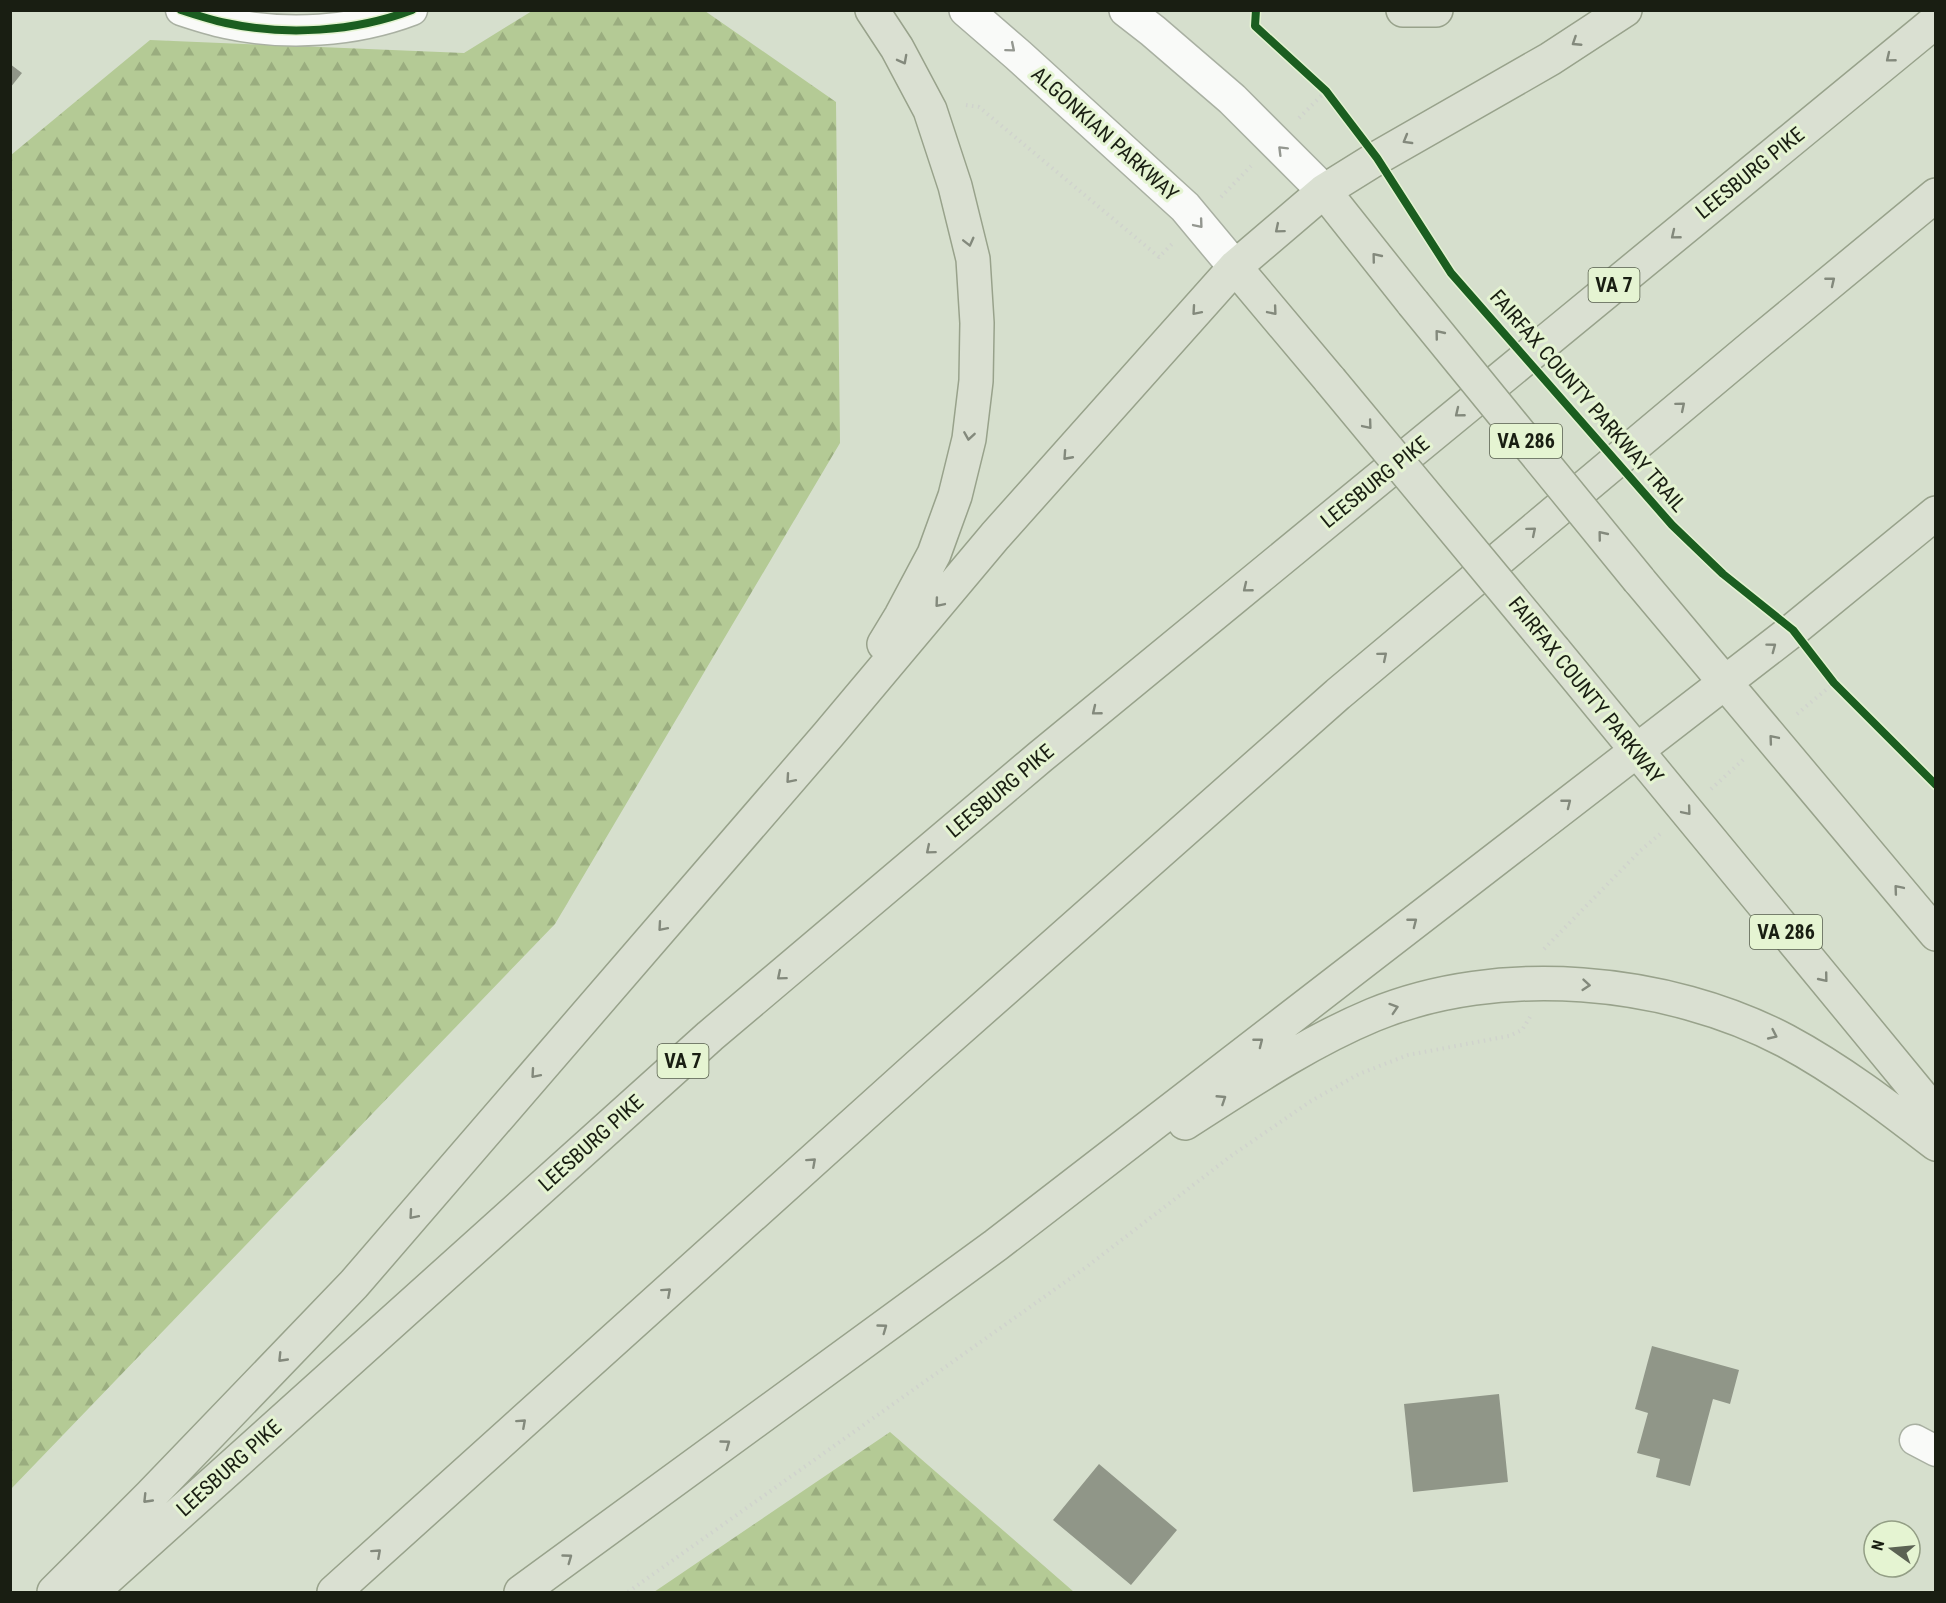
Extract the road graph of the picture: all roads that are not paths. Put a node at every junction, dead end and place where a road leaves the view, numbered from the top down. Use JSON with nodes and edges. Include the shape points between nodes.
{"nodes":[{"id":1,"x":181,"y":10,"type":"edge"},
{"id":2,"x":412,"y":10,"type":"edge"},
{"id":3,"x":872,"y":10,"type":"edge"},
{"id":4,"x":966,"y":10,"type":"edge"},
{"id":5,"x":1126,"y":10,"type":"edge"},
{"id":6,"x":1403,"y":10,"type":"edge"},
{"id":7,"x":1436,"y":10,"type":"edge"},
{"id":8,"x":1625,"y":10,"type":"edge"},
{"id":9,"x":1935,"y":21,"type":"edge"},
{"id":10,"x":1324,"y":191,"type":"junction"},
{"id":11,"x":1935,"y":195,"type":"edge"},
{"id":12,"x":1235,"y":267,"type":"junction"},
{"id":13,"x":1935,"y":513,"type":"edge"},
{"id":14,"x":1726,"y":682,"type":"junction"},
{"id":15,"x":828,"y":735,"type":"junction"},
{"id":16,"x":1635,"y":751,"type":"junction"},
{"id":17,"x":1935,"y":934,"type":"edge"},
{"id":18,"x":1935,"y":1114,"type":"edge"},
{"id":19,"x":1935,"y":1144,"type":"edge"},
{"id":20,"x":996,"y":1245,"type":"junction"},
{"id":21,"x":54,"y":1593,"type":"edge"},
{"id":22,"x":92,"y":1593,"type":"edge"},
{"id":23,"x":334,"y":1593,"type":"edge"},
{"id":24,"x":521,"y":1593,"type":"edge"}],
"edges":[{"from":1,"to":2,"type":"street","via":[[226,23],[285,30],[342,28]]},
{"from":3,"to":15,"type":"highway","one_way":true,"via":[[930,110],[956,186],[973,259],[976,381],[969,439],[955,496],[934,554]]},
{"from":4,"to":12,"type":"main road","name":"ALGONKIAN PARKWAY","one_way":true,"via":[[1185,207]]},
{"from":10,"to":5,"type":"main road","one_way":true,"via":[[1233,99]]},
{"from":6,"to":7,"type":"highway"},
{"from":8,"to":10,"type":"highway","one_way":true,"via":[[1550,59]]},
{"from":9,"to":22,"type":"highway","name":"LEESBURG PIKE","number":"VA 7","one_way":true,"via":[[1049,750],[719,1028]]},
{"from":10,"to":12,"type":"highway","one_way":true},
{"from":14,"to":10,"type":"highway","number":"VA 286","one_way":true,"bridge":true},
{"from":23,"to":11,"type":"highway","one_way":true,"via":[[928,1057],[1338,694]]},
{"from":12,"to":15,"type":"highway","one_way":true,"via":[[995,536]]},
{"from":12,"to":16,"type":"highway","name":"FAIRFAX COUNTY PARKWAY","number":"VA 286","one_way":true,"bridge":true},
{"from":14,"to":13,"type":"highway","one_way":true},
{"from":14,"to":16,"type":"highway"},
{"from":17,"to":14,"type":"highway","number":"VA 286","one_way":true},
{"from":15,"to":21,"type":"highway","one_way":true,"via":[[354,1284]]},
{"from":16,"to":18,"type":"highway","name":"FAIRFAX COUNTY PARKWAY","number":"VA 286","one_way":true},
{"from":20,"to":16,"type":"highway","one_way":true},
{"from":20,"to":19,"type":"highway","one_way":true,"via":[[1315,1042],[1375,1014],[1429,997],[1480,987],[1535,982],[1583,984],[1642,992],[1707,1009],[1785,1041],[1827,1065]]},
{"from":24,"to":20,"type":"highway","one_way":true}]}
